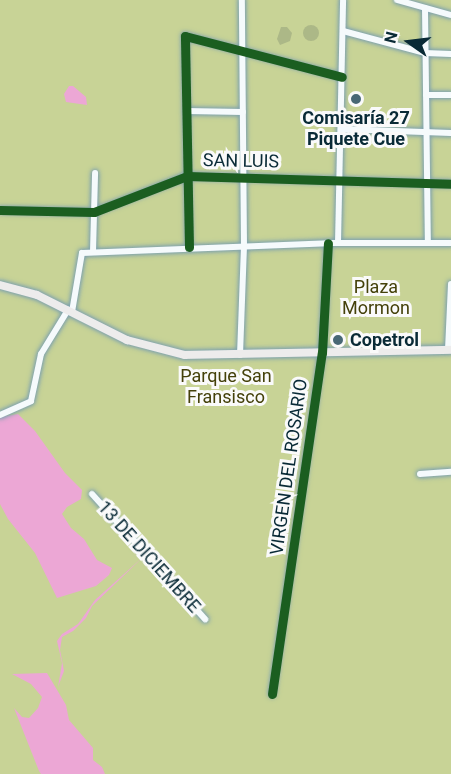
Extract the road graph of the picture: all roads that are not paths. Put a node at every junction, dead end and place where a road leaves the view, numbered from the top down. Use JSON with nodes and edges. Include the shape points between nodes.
{"nodes":[{"id":1,"x":242,"y":0,"type":"edge"},
{"id":2,"x":343,"y":0,"type":"edge"},
{"id":3,"x":397,"y":0,"type":"edge"},
{"id":4,"x":425,"y":8,"type":"junction"},
{"id":5,"x":451,"y":15,"type":"edge"},
{"id":6,"x":343,"y":31,"type":"junction"},
{"id":7,"x":242,"y":50,"type":"junction"},
{"id":8,"x":425,"y":53,"type":"junction"},
{"id":9,"x":451,"y":54,"type":"edge"},
{"id":10,"x":342,"y":77,"type":"junction"},
{"id":11,"x":426,"y":94,"type":"junction"},
{"id":12,"x":451,"y":95,"type":"edge"},
{"id":13,"x":186,"y":111,"type":"junction"},
{"id":14,"x":243,"y":112,"type":"junction"},
{"id":15,"x":341,"y":129,"type":"junction"},
{"id":16,"x":426,"y":132,"type":"junction"},
{"id":17,"x":451,"y":133,"type":"edge"},
{"id":18,"x":94,"y":173,"type":"dead end"},
{"id":19,"x":188,"y":176,"type":"junction"},
{"id":20,"x":244,"y":177,"type":"junction"},
{"id":21,"x":340,"y":180,"type":"junction"},
{"id":22,"x":427,"y":183,"type":"junction"},
{"id":23,"x":451,"y":184,"type":"edge"},
{"id":24,"x":0,"y":210,"type":"edge"},
{"id":25,"x":94,"y":212,"type":"junction"},
{"id":26,"x":328,"y":243,"type":"junction"},
{"id":27,"x":338,"y":243,"type":"junction"},
{"id":28,"x":428,"y":243,"type":"junction"},
{"id":29,"x":451,"y":243,"type":"edge"},
{"id":30,"x":243,"y":246,"type":"junction"},
{"id":31,"x":189,"y":247,"type":"junction"},
{"id":32,"x":93,"y":250,"type":"junction"},
{"id":33,"x":451,"y":284,"type":"edge"},
{"id":34,"x":0,"y":285,"type":"edge"},
{"id":35,"x":70,"y":311,"type":"junction"},
{"id":36,"x":450,"y":350,"type":"edge"},
{"id":37,"x":322,"y":353,"type":"junction"},
{"id":38,"x":240,"y":355,"type":"junction"},
{"id":39,"x":0,"y":415,"type":"edge"},
{"id":40,"x":451,"y":472,"type":"edge"},
{"id":41,"x":420,"y":474,"type":"dead end"},
{"id":42,"x":92,"y":494,"type":"dead end"},
{"id":43,"x":205,"y":620,"type":"dead end"},
{"id":44,"x":272,"y":694,"type":"dead end"}],
"edges":[{"from":1,"to":7,"type":"street"},
{"from":2,"to":6,"type":"street"},
{"from":3,"to":4,"type":"street"},
{"from":4,"to":5,"type":"street"},
{"from":4,"to":8,"type":"street"},
{"from":6,"to":8,"type":"street"},
{"from":6,"to":10,"type":"street"},
{"from":7,"to":10,"type":"street"},
{"from":7,"to":13,"type":"street","via":[[185,36]]},
{"from":7,"to":14,"type":"street"},
{"from":8,"to":9,"type":"street"},
{"from":8,"to":11,"type":"street"},
{"from":10,"to":15,"type":"street"},
{"from":11,"to":12,"type":"street"},
{"from":11,"to":16,"type":"street"},
{"from":13,"to":14,"type":"street"},
{"from":13,"to":19,"type":"street"},
{"from":14,"to":20,"type":"street"},
{"from":15,"to":16,"type":"street"},
{"from":15,"to":21,"type":"street"},
{"from":16,"to":17,"type":"street"},
{"from":16,"to":22,"type":"street"},
{"from":18,"to":25,"type":"street"},
{"from":19,"to":20,"type":"street","name":"SAN LUIS"},
{"from":19,"to":25,"type":"street","name":"SAN LUIS"},
{"from":19,"to":31,"type":"street"},
{"from":20,"to":21,"type":"street","name":"SAN LUIS"},
{"from":20,"to":30,"type":"street"},
{"from":21,"to":22,"type":"street","name":"SAN LUIS"},
{"from":21,"to":27,"type":"street"},
{"from":22,"to":23,"type":"street","name":"SAN LUIS"},
{"from":22,"to":28,"type":"street"},
{"from":24,"to":25,"type":"street","name":"SAN LUIS"},
{"from":25,"to":32,"type":"street"},
{"from":26,"to":27,"type":"street"},
{"from":26,"to":30,"type":"street"},
{"from":26,"to":37,"type":"street","name":"VIRGEN DEL ROSARIO"},
{"from":27,"to":28,"type":"street"},
{"from":28,"to":29,"type":"street"},
{"from":30,"to":31,"type":"street"},
{"from":30,"to":38,"type":"street"},
{"from":31,"to":32,"type":"street"},
{"from":32,"to":35,"type":"street","via":[[82,253]]},
{"from":33,"to":36,"type":"street"},
{"from":34,"to":35,"type":"main road","via":[[37,295]]},
{"from":35,"to":38,"type":"main road","via":[[127,340],[157,349],[185,355]]},
{"from":35,"to":39,"type":"street","via":[[41,354],[31,401]]},
{"from":36,"to":37,"type":"main road"},
{"from":37,"to":38,"type":"main road"},
{"from":37,"to":44,"type":"street","name":"VIRGEN DEL ROSARIO"},
{"from":40,"to":41,"type":"street"},
{"from":42,"to":43,"type":"street","name":"13 DE DICIEMBRE"}]}
